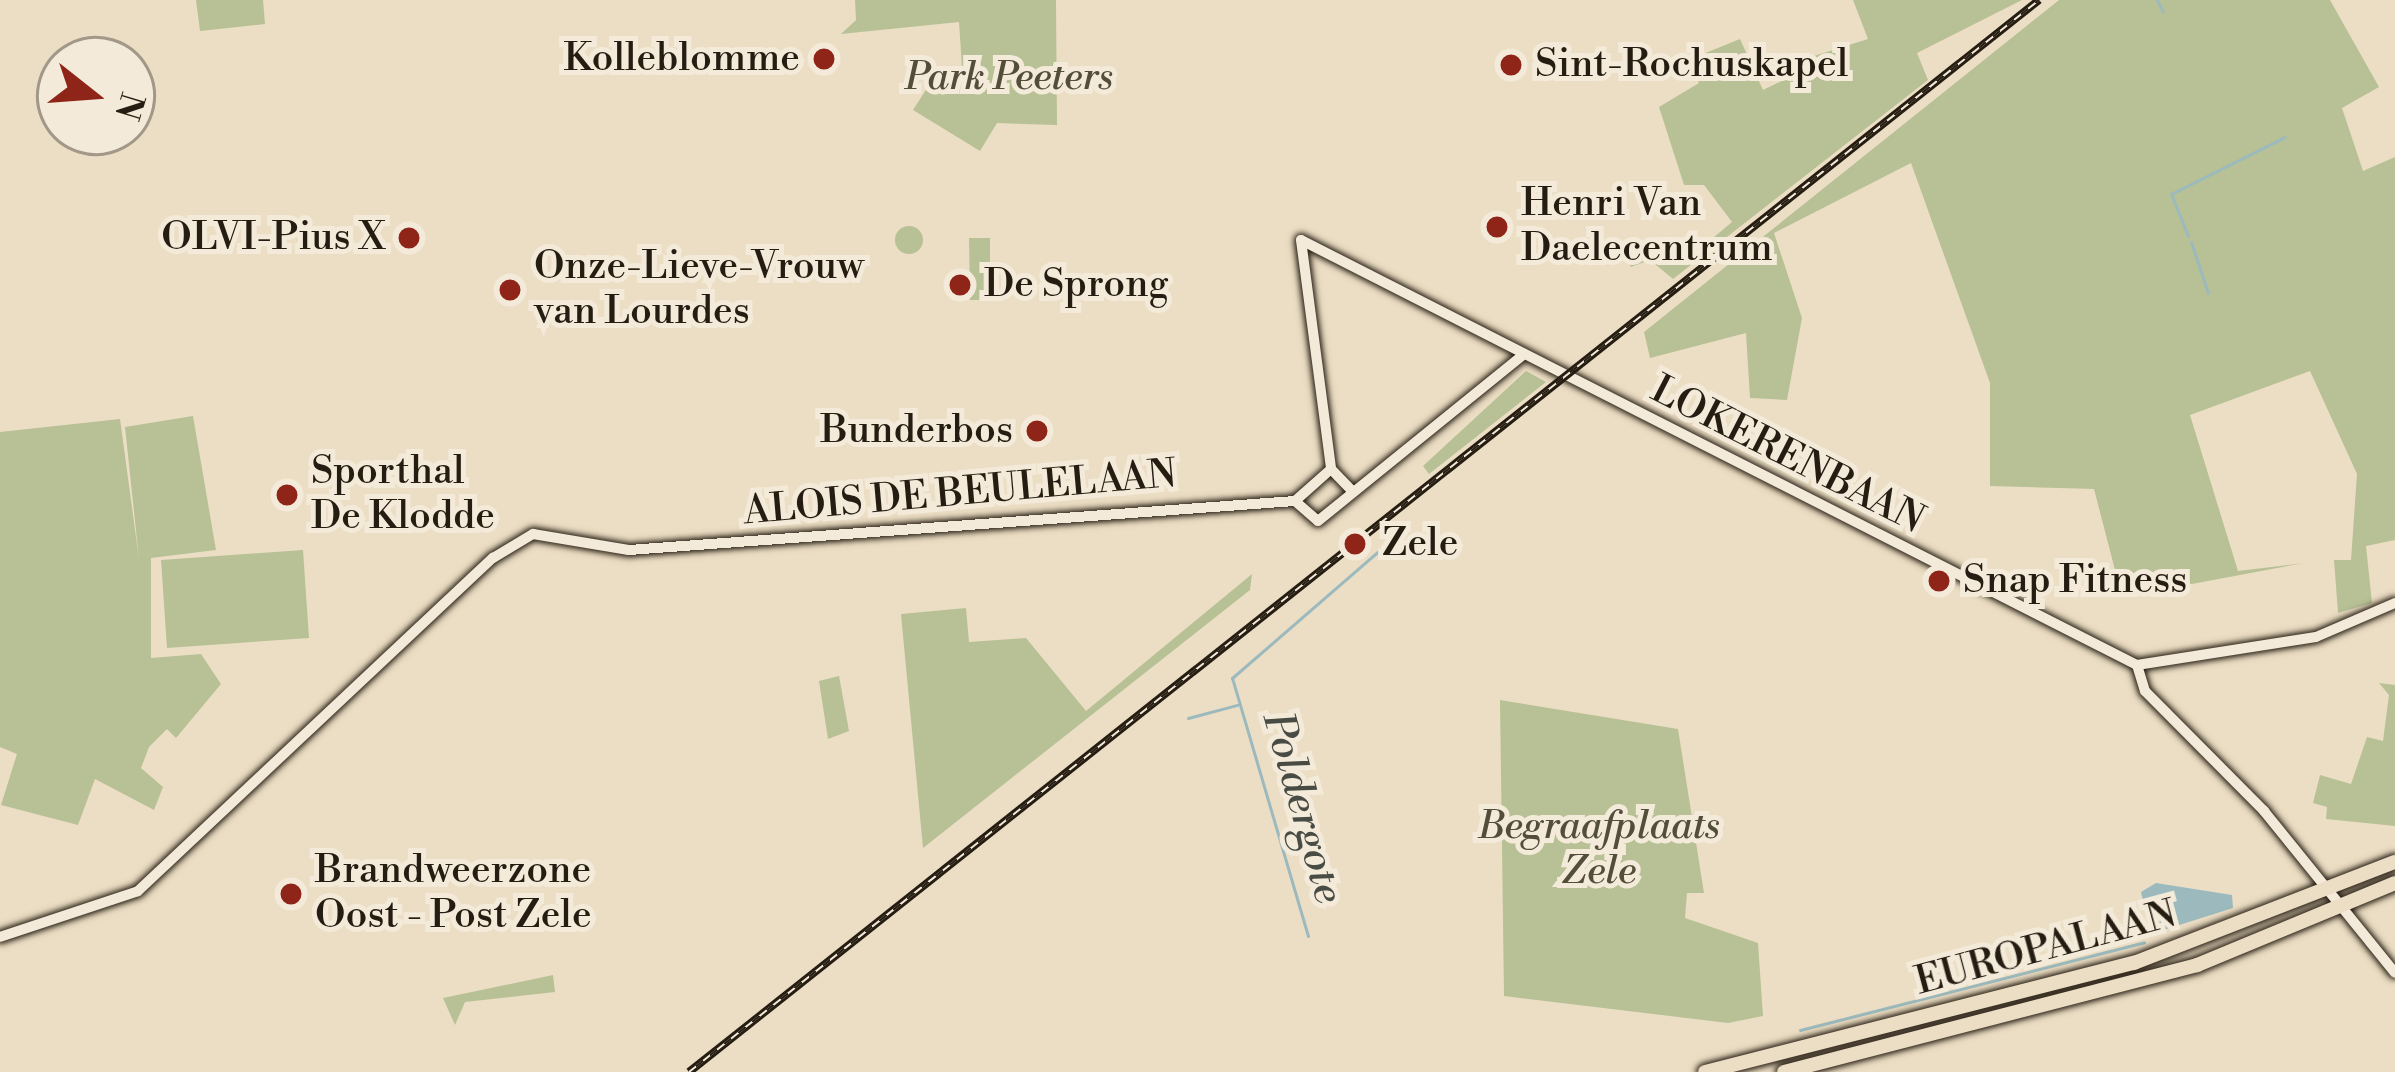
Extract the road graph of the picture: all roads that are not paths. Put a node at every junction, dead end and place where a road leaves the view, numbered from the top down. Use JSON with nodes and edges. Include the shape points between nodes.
{"nodes":[{"id":1,"x":1522,"y":356,"type":"junction"},
{"id":2,"x":1331,"y":469,"type":"junction"},
{"id":3,"x":1353,"y":491,"type":"junction"},
{"id":4,"x":1295,"y":501,"type":"junction"},
{"id":5,"x":2395,"y":603,"type":"edge"},
{"id":6,"x":2138,"y":665,"type":"junction"},
{"id":7,"x":2395,"y":862,"type":"edge"},
{"id":8,"x":2395,"y":883,"type":"edge"},
{"id":9,"x":2332,"y":892,"type":"junction"},
{"id":10,"x":2344,"y":907,"type":"junction"},
{"id":11,"x":0,"y":937,"type":"edge"},
{"id":12,"x":2395,"y":973,"type":"edge"},
{"id":13,"x":1705,"y":1072,"type":"edge"},
{"id":14,"x":1784,"y":1072,"type":"edge"}],
"edges":[{"from":1,"to":2,"type":"street","name":"LOKERENBAAN","via":[[1301,240]]},
{"from":1,"to":3,"type":"street"},
{"from":1,"to":6,"type":"street","name":"LOKERENBAAN"},
{"from":2,"to":3,"type":"street"},
{"from":2,"to":4,"type":"street"},
{"from":3,"to":4,"type":"street","name":"ALOIS DE BEULELAAN","via":[[1311,523]]},
{"from":4,"to":11,"type":"street","name":"ALOIS DE BEULELAAN","via":[[629,550],[533,534],[478,571],[138,891]]},
{"from":5,"to":6,"type":"street","via":[[2316,637]]},
{"from":6,"to":9,"type":"street","via":[[2145,691]]},
{"from":7,"to":9,"type":"highway","name":"EUROPALAAN"},
{"from":8,"to":10,"type":"highway","name":"EUROPALAAN"},
{"from":9,"to":10,"type":"street"},
{"from":9,"to":13,"type":"highway","name":"EUROPALAAN","via":[[2134,963]]},
{"from":10,"to":12,"type":"street"},
{"from":10,"to":14,"type":"highway","name":"EUROPALAAN","via":[[2197,965]]}]}
